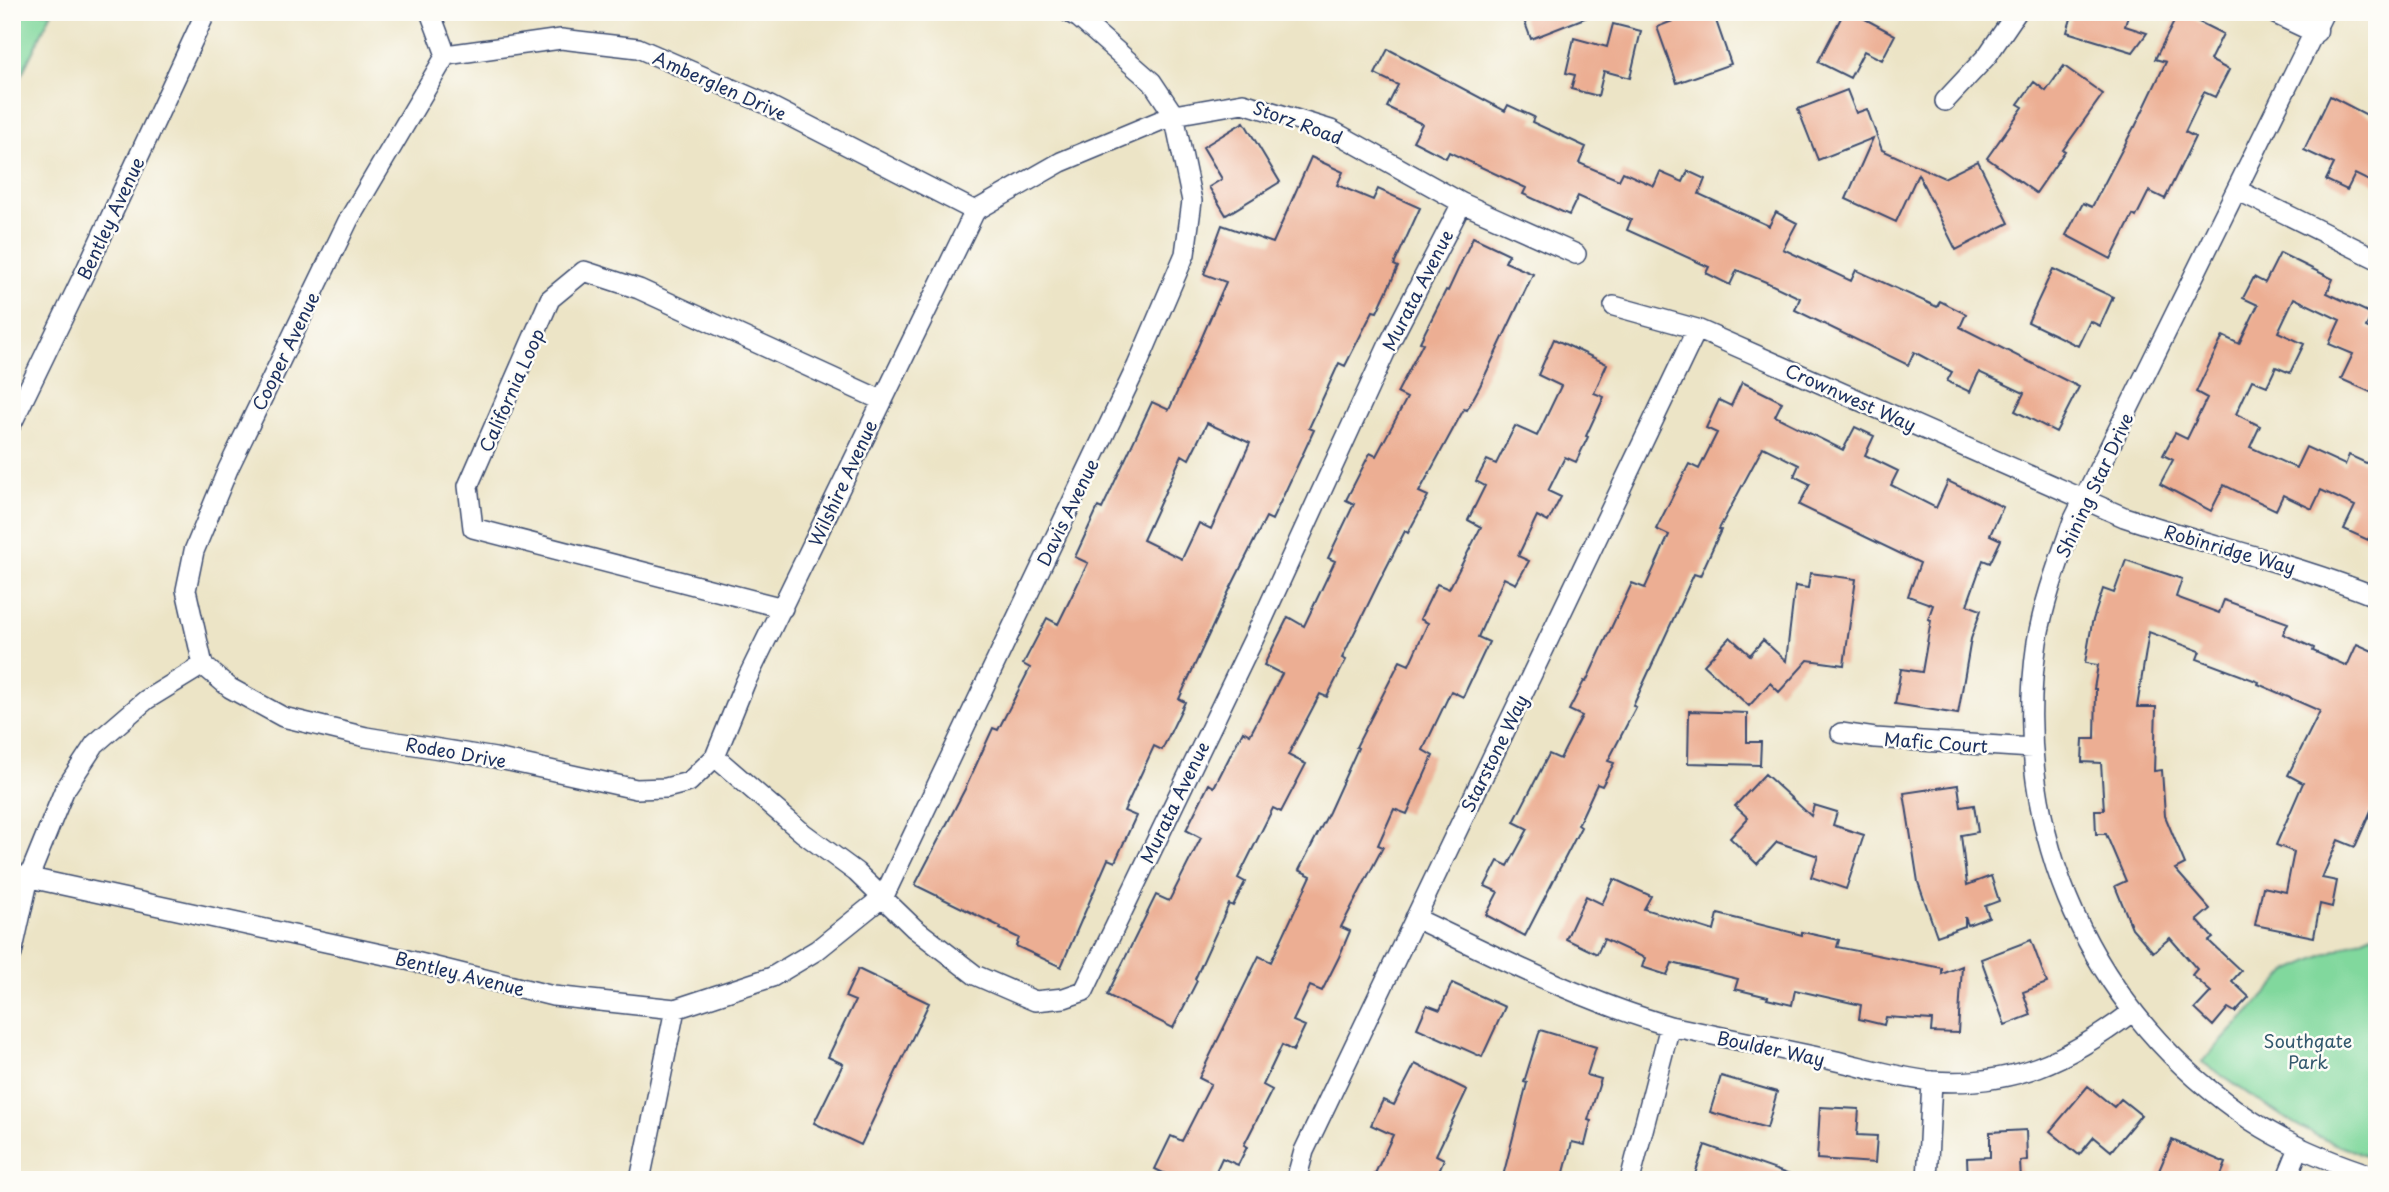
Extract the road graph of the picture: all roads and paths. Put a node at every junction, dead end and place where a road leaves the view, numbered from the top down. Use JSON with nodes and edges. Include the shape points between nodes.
{"nodes":[{"id":1,"x":206,"y":12,"type":"edge"},
{"id":2,"x":430,"y":12,"type":"edge"},
{"id":3,"x":1068,"y":12,"type":"edge"},
{"id":4,"x":2017,"y":12,"type":"edge"},
{"id":5,"x":2277,"y":12,"type":"edge"},
{"id":6,"x":2320,"y":21,"type":"edge"},
{"id":7,"x":446,"y":55,"type":"junction"},
{"id":8,"x":1945,"y":101,"type":"dead end"},
{"id":9,"x":1174,"y":114,"type":"junction"},
{"id":10,"x":2237,"y":190,"type":"junction"},
{"id":11,"x":1462,"y":203,"type":"junction"},
{"id":12,"x":975,"y":211,"type":"junction"},
{"id":13,"x":1576,"y":254,"type":"dead end"},
{"id":14,"x":2377,"y":259,"type":"edge"},
{"id":15,"x":1614,"y":306,"type":"dead end"},
{"id":16,"x":1697,"y":329,"type":"junction"},
{"id":17,"x":881,"y":400,"type":"junction"},
{"id":18,"x":12,"y":423,"type":"edge"},
{"id":19,"x":2084,"y":499,"type":"junction"},
{"id":20,"x":2377,"y":597,"type":"edge"},
{"id":21,"x":783,"y":608,"type":"junction"},
{"id":22,"x":203,"y":665,"type":"junction"},
{"id":23,"x":1841,"y":733,"type":"dead end"},
{"id":24,"x":2032,"y":748,"type":"junction"},
{"id":25,"x":715,"y":757,"type":"junction"},
{"id":26,"x":20,"y":875,"type":"edge"},
{"id":27,"x":884,"y":896,"type":"junction"},
{"id":28,"x":1415,"y":918,"type":"junction"},
{"id":29,"x":12,"y":954,"type":"edge"},
{"id":30,"x":675,"y":1009,"type":"junction"},
{"id":31,"x":2132,"y":1012,"type":"junction"},
{"id":32,"x":1670,"y":1026,"type":"junction"},
{"id":33,"x":1932,"y":1081,"type":"junction"},
{"id":34,"x":2299,"y":1148,"type":"junction"},
{"id":35,"x":2377,"y":1177,"type":"edge"},
{"id":36,"x":640,"y":1180,"type":"edge"},
{"id":37,"x":1296,"y":1180,"type":"edge"},
{"id":38,"x":1630,"y":1180,"type":"edge"},
{"id":39,"x":1927,"y":1180,"type":"edge"},
{"id":40,"x":2286,"y":1180,"type":"edge"}],
"edges":[{"from":1,"to":18,"type":"street","name":"Bentley Avenue"},
{"from":2,"to":7,"type":"street"},
{"from":3,"to":9,"type":"street","via":[[1152,82]]},
{"from":4,"to":8,"type":"street","via":[[1987,57]]},
{"from":5,"to":6,"type":"street"},
{"from":6,"to":10,"type":"street","name":"Shining Star Drive"},
{"from":7,"to":12,"type":"street","name":"Amberglen Drive","via":[[561,38],[638,48],[764,103]]},
{"from":7,"to":22,"type":"street","name":"Cooper Avenue","via":[[348,221],[228,469],[194,551],[186,590]]},
{"from":9,"to":11,"type":"street","name":"Storz Road","via":[[1243,103],[1256,106],[1331,130]]},
{"from":9,"to":12,"type":"street","name":"Storz Road","via":[[1061,162]]},
{"from":9,"to":27,"type":"street","name":"Davis Avenue","via":[[1192,201],[1185,254],[1125,391]]},
{"from":10,"to":14,"type":"street"},
{"from":10,"to":19,"type":"street","name":"Shining Star Drive"},
{"from":11,"to":13,"type":"street","name":"Storz Road"},
{"from":11,"to":27,"type":"street","name":"Murata Avenue","via":[[1388,346],[1084,991],[1035,1001],[975,975],[914,928]]},
{"from":12,"to":17,"type":"street","name":"Wilshire Avenue"},
{"from":15,"to":16,"type":"street","name":"Crownwest Way"},
{"from":16,"to":19,"type":"street","name":"Crownwest Way"},
{"from":16,"to":28,"type":"street","name":"Starstone Way"},
{"from":17,"to":21,"type":"street","name":"Wilshire Avenue"},
{"from":17,"to":21,"type":"street","name":"California Loop","via":[[639,289],[584,271],[550,299],[468,486],[473,528]]},
{"from":19,"to":20,"type":"street","name":"Robinridge Way","via":[[2180,536],[2266,558]]},
{"from":19,"to":24,"type":"street","name":"Shining Star Drive","via":[[2050,584],[2037,641]]},
{"from":21,"to":25,"type":"street","name":"Wilshire Avenue"},
{"from":22,"to":25,"type":"street","name":"Rodeo Drive","via":[[230,688],[284,717],[636,789],[689,782]]},
{"from":22,"to":26,"type":"street","via":[[146,700],[95,744],[64,791]]},
{"from":23,"to":24,"type":"street","name":"Mafic Court"},
{"from":24,"to":31,"type":"street","name":"Shining Star Drive","via":[[2047,840],[2062,887],[2102,970]]},
{"from":25,"to":27,"type":"street","name":"Murata Avenue"},
{"from":26,"to":29,"type":"street"},
{"from":26,"to":30,"type":"street","name":"Bentley Avenue","via":[[553,996]]},
{"from":27,"to":30,"type":"street","name":"Bentley Avenue","via":[[817,950],[772,977]]},
{"from":28,"to":32,"type":"street","name":"Boulder Way","via":[[1581,996]]},
{"from":28,"to":37,"type":"street","name":"Starstone Way","via":[[1304,1151]]},
{"from":30,"to":36,"type":"street"},
{"from":31,"to":33,"type":"street","name":"Boulder Way","via":[[2062,1058],[2024,1072]]},
{"from":31,"to":34,"type":"street","name":"Shining Star Drive","via":[[2206,1088]]},
{"from":32,"to":33,"type":"street","name":"Boulder Way"},
{"from":32,"to":38,"type":"street"},
{"from":33,"to":39,"type":"street"},
{"from":34,"to":35,"type":"street","name":"Shining Star Drive"},
{"from":34,"to":40,"type":"street"}]}
